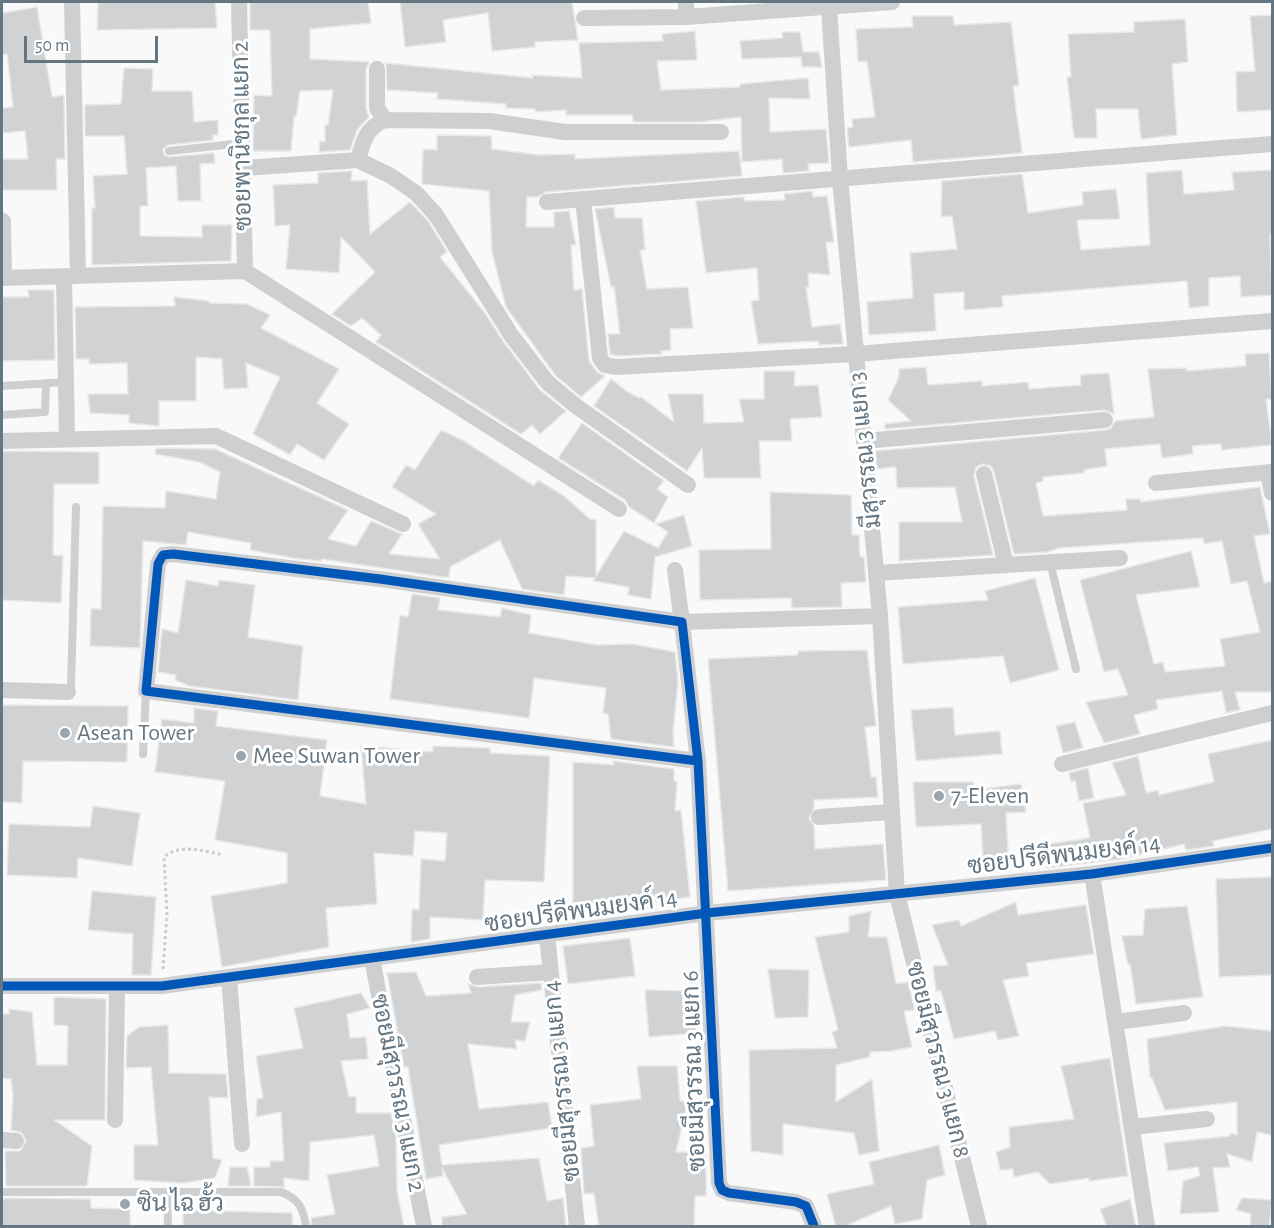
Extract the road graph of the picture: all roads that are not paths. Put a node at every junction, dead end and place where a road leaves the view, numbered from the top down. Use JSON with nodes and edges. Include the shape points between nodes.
{"nodes":[{"id":1,"x":72,"y":2,"type":"edge"},
{"id":2,"x":239,"y":2,"type":"edge"},
{"id":3,"x":892,"y":2,"type":"edge"},
{"id":4,"x":829,"y":7,"type":"junction"},
{"id":5,"x":623,"y":9,"type":"edge"},
{"id":6,"x":686,"y":9,"type":"edge"},
{"id":7,"x":584,"y":18,"type":"dead end"},
{"id":8,"x":377,"y":69,"type":"dead end"},
{"id":9,"x":385,"y":120,"type":"junction"},
{"id":10,"x":721,"y":132,"type":"dead end"},
{"id":11,"x":243,"y":143,"type":"junction"},
{"id":12,"x":1272,"y":144,"type":"edge"},
{"id":13,"x":169,"y":151,"type":"dead end"},
{"id":14,"x":358,"y":160,"type":"junction"},
{"id":15,"x":244,"y":168,"type":"junction"},
{"id":16,"x":840,"y":178,"type":"junction"},
{"id":17,"x":583,"y":199,"type":"junction"},
{"id":18,"x":547,"y":202,"type":"dead end"},
{"id":19,"x":3,"y":221,"type":"dead end"},
{"id":20,"x":245,"y":271,"type":"junction"},
{"id":21,"x":71,"y":276,"type":"junction"},
{"id":22,"x":3,"y":278,"type":"edge"},
{"id":23,"x":1272,"y":321,"type":"edge"},
{"id":24,"x":855,"y":354,"type":"junction"},
{"id":25,"x":66,"y":382,"type":"junction"},
{"id":26,"x":46,"y":383,"type":"junction"},
{"id":27,"x":2,"y":386,"type":"edge"},
{"id":28,"x":2,"y":416,"type":"edge"},
{"id":29,"x":1105,"y":420,"type":"dead end"},
{"id":30,"x":67,"y":439,"type":"junction"},
{"id":31,"x":2,"y":441,"type":"edge"},
{"id":32,"x":864,"y":441,"type":"junction"},
{"id":33,"x":1270,"y":472,"type":"edge"},
{"id":34,"x":984,"y":474,"type":"dead end"},
{"id":35,"x":1156,"y":483,"type":"dead end"},
{"id":36,"x":687,"y":485,"type":"dead end"},
{"id":37,"x":1272,"y":493,"type":"edge"},
{"id":38,"x":76,"y":507,"type":"dead end"},
{"id":39,"x":619,"y":509,"type":"dead end"},
{"id":40,"x":403,"y":524,"type":"dead end"},
{"id":41,"x":1120,"y":558,"type":"dead end"},
{"id":42,"x":1050,"y":562,"type":"junction"},
{"id":43,"x":1006,"y":565,"type":"junction"},
{"id":44,"x":675,"y":570,"type":"dead end"},
{"id":45,"x":877,"y":573,"type":"junction"},
{"id":46,"x":880,"y":616,"type":"junction"},
{"id":47,"x":682,"y":622,"type":"junction"},
{"id":48,"x":1076,"y":669,"type":"dead end"},
{"id":49,"x":2,"y":690,"type":"edge"},
{"id":50,"x":146,"y":691,"type":"junction"},
{"id":51,"x":68,"y":692,"type":"joint"},
{"id":52,"x":1272,"y":713,"type":"edge"},
{"id":53,"x":143,"y":753,"type":"dead end"},
{"id":54,"x":698,"y":761,"type":"junction"},
{"id":55,"x":1062,"y":764,"type":"dead end"},
{"id":56,"x":892,"y":812,"type":"junction"},
{"id":57,"x":819,"y":817,"type":"dead end"},
{"id":58,"x":1272,"y":848,"type":"edge"},
{"id":59,"x":1092,"y":874,"type":"junction"},
{"id":60,"x":897,"y":894,"type":"junction"},
{"id":61,"x":707,"y":913,"type":"junction"},
{"id":62,"x":547,"y":935,"type":"junction"},
{"id":63,"x":372,"y":959,"type":"junction"},
{"id":64,"x":551,"y":972,"type":"junction"},
{"id":65,"x":228,"y":977,"type":"junction"},
{"id":66,"x":477,"y":977,"type":"dead end"},
{"id":67,"x":2,"y":986,"type":"edge"},
{"id":68,"x":117,"y":988,"type":"junction"},
{"id":69,"x":1184,"y":1013,"type":"dead end"},
{"id":70,"x":1116,"y":1022,"type":"junction"},
{"id":71,"x":1207,"y":1119,"type":"dead end"},
{"id":72,"x":115,"y":1120,"type":"dead end"},
{"id":73,"x":1132,"y":1127,"type":"junction"},
{"id":74,"x":242,"y":1144,"type":"dead end"},
{"id":75,"x":2,"y":1192,"type":"edge"},
{"id":76,"x":167,"y":1192,"type":"junction"},
{"id":77,"x":168,"y":1227,"type":"edge"},
{"id":78,"x":306,"y":1227,"type":"edge"},
{"id":79,"x":424,"y":1227,"type":"edge"},
{"id":80,"x":577,"y":1227,"type":"edge"},
{"id":81,"x":814,"y":1227,"type":"edge"},
{"id":82,"x":979,"y":1227,"type":"edge"},
{"id":83,"x":1147,"y":1227,"type":"edge"}],
"edges":[{"from":1,"to":21,"type":"street"},
{"from":2,"to":11,"type":"street","name":"ซอยพานิชกุล แยก 2"},
{"from":3,"to":4,"type":"street"},
{"from":4,"to":6,"type":"street"},
{"from":4,"to":16,"type":"street","name":"มีสุวรรณ 3 แยก 3"},
{"from":5,"to":6,"type":"street"},
{"from":5,"to":7,"type":"street"},
{"from":8,"to":9,"type":"street","via":[[378,108]]},
{"from":9,"to":10,"type":"street","via":[[489,121],[565,132]]},
{"from":9,"to":14,"type":"street","via":[[373,125],[364,137]]},
{"from":11,"to":13,"type":"lane"},
{"from":11,"to":15,"type":"street","name":"ซอยพานิชกุล แยก 2"},
{"from":12,"to":16,"type":"street"},
{"from":14,"to":15,"type":"street"},
{"from":14,"to":36,"type":"street","via":[[416,193],[436,215],[511,335],[548,383]]},
{"from":15,"to":20,"type":"street","name":"ซอยพานิชกุล แยก 2"},
{"from":16,"to":17,"type":"street"},
{"from":16,"to":24,"type":"street","name":"มีสุวรรณ 3 แยก 3"},
{"from":17,"to":18,"type":"street"},
{"from":17,"to":24,"type":"street","via":[[600,358],[605,365]]},
{"from":19,"to":22,"type":"street"},
{"from":20,"to":21,"type":"street"},
{"from":20,"to":39,"type":"street"},
{"from":21,"to":22,"type":"street"},
{"from":21,"to":25,"type":"street"},
{"from":23,"to":24,"type":"street"},
{"from":24,"to":32,"type":"street","name":"มีสุวรรณ 3 แยก 3"},
{"from":25,"to":26,"type":"lane"},
{"from":25,"to":30,"type":"street"},
{"from":26,"to":27,"type":"lane"},
{"from":26,"to":28,"type":"lane","via":[[45,412]]},
{"from":29,"to":32,"type":"street"},
{"from":30,"to":31,"type":"street"},
{"from":30,"to":40,"type":"street","via":[[216,436]]},
{"from":32,"to":45,"type":"street","name":"มีสุวรรณ 3 แยก 3"},
{"from":33,"to":35,"type":"street"},
{"from":33,"to":37,"type":"street"},
{"from":34,"to":43,"type":"street"},
{"from":38,"to":51,"type":"lane"},
{"from":41,"to":42,"type":"street"},
{"from":42,"to":43,"type":"street"},
{"from":42,"to":48,"type":"lane"},
{"from":43,"to":45,"type":"street"},
{"from":44,"to":47,"type":"street"},
{"from":45,"to":46,"type":"street","name":"มีสุวรรณ 3 แยก 3"},
{"from":46,"to":47,"type":"street"},
{"from":46,"to":56,"type":"street","name":"มีสุวรรณ 3 แยก 3"},
{"from":47,"to":50,"type":"street","via":[[380,579],[163,555],[158,564]]},
{"from":47,"to":54,"type":"street"},
{"from":49,"to":51,"type":"street"},
{"from":50,"to":53,"type":"lane"},
{"from":50,"to":54,"type":"street"},
{"from":52,"to":55,"type":"street"},
{"from":54,"to":61,"type":"street"},
{"from":56,"to":57,"type":"street"},
{"from":56,"to":60,"type":"street","name":"มีสุวรรณ 3 แยก 3"},
{"from":58,"to":59,"type":"street","name":"ซอยปรีดีพนมยงค์ 14"},
{"from":59,"to":60,"type":"street","name":"ซอยปรีดีพนมยงค์ 14"},
{"from":59,"to":70,"type":"street"},
{"from":60,"to":61,"type":"street","name":"ซอยปรีดีพนมยงค์ 14"},
{"from":60,"to":82,"type":"street","name":"ซอยมีสุวรรณ 3 แยก 8"},
{"from":61,"to":62,"type":"street","name":"ซอยปรีดีพนมยงค์ 14"},
{"from":61,"to":81,"type":"street","name":"ซอยมีสุวรรณ 3 แยก 6","via":[[719,1183],[729,1193],[806,1206]]},
{"from":62,"to":63,"type":"street","name":"ซอยปรีดีพนมยงค์ 14"},
{"from":62,"to":64,"type":"street","name":"ซอยมีสุวรรณ 3 แยก 4"},
{"from":63,"to":65,"type":"street","name":"ซอยปรีดีพนมยงค์ 14"},
{"from":63,"to":79,"type":"street","name":"ซอยมีสุวรรณ 3 แยก 2"},
{"from":64,"to":66,"type":"street"},
{"from":64,"to":80,"type":"street","name":"ซอยมีสุวรรณ 3 แยก 4"},
{"from":65,"to":68,"type":"street","name":"ซอยปรีดีพนมยงค์ 14"},
{"from":65,"to":74,"type":"street"},
{"from":67,"to":68,"type":"street","name":"ซอยปรีดีพนมยงค์ 14"},
{"from":68,"to":72,"type":"street"},
{"from":69,"to":70,"type":"street"},
{"from":70,"to":73,"type":"street"},
{"from":71,"to":73,"type":"street"},
{"from":73,"to":83,"type":"street"},
{"from":75,"to":76,"type":"lane"},
{"from":76,"to":77,"type":"lane"},
{"from":76,"to":78,"type":"lane","via":[[281,1192],[295,1198],[303,1210]]}]}
